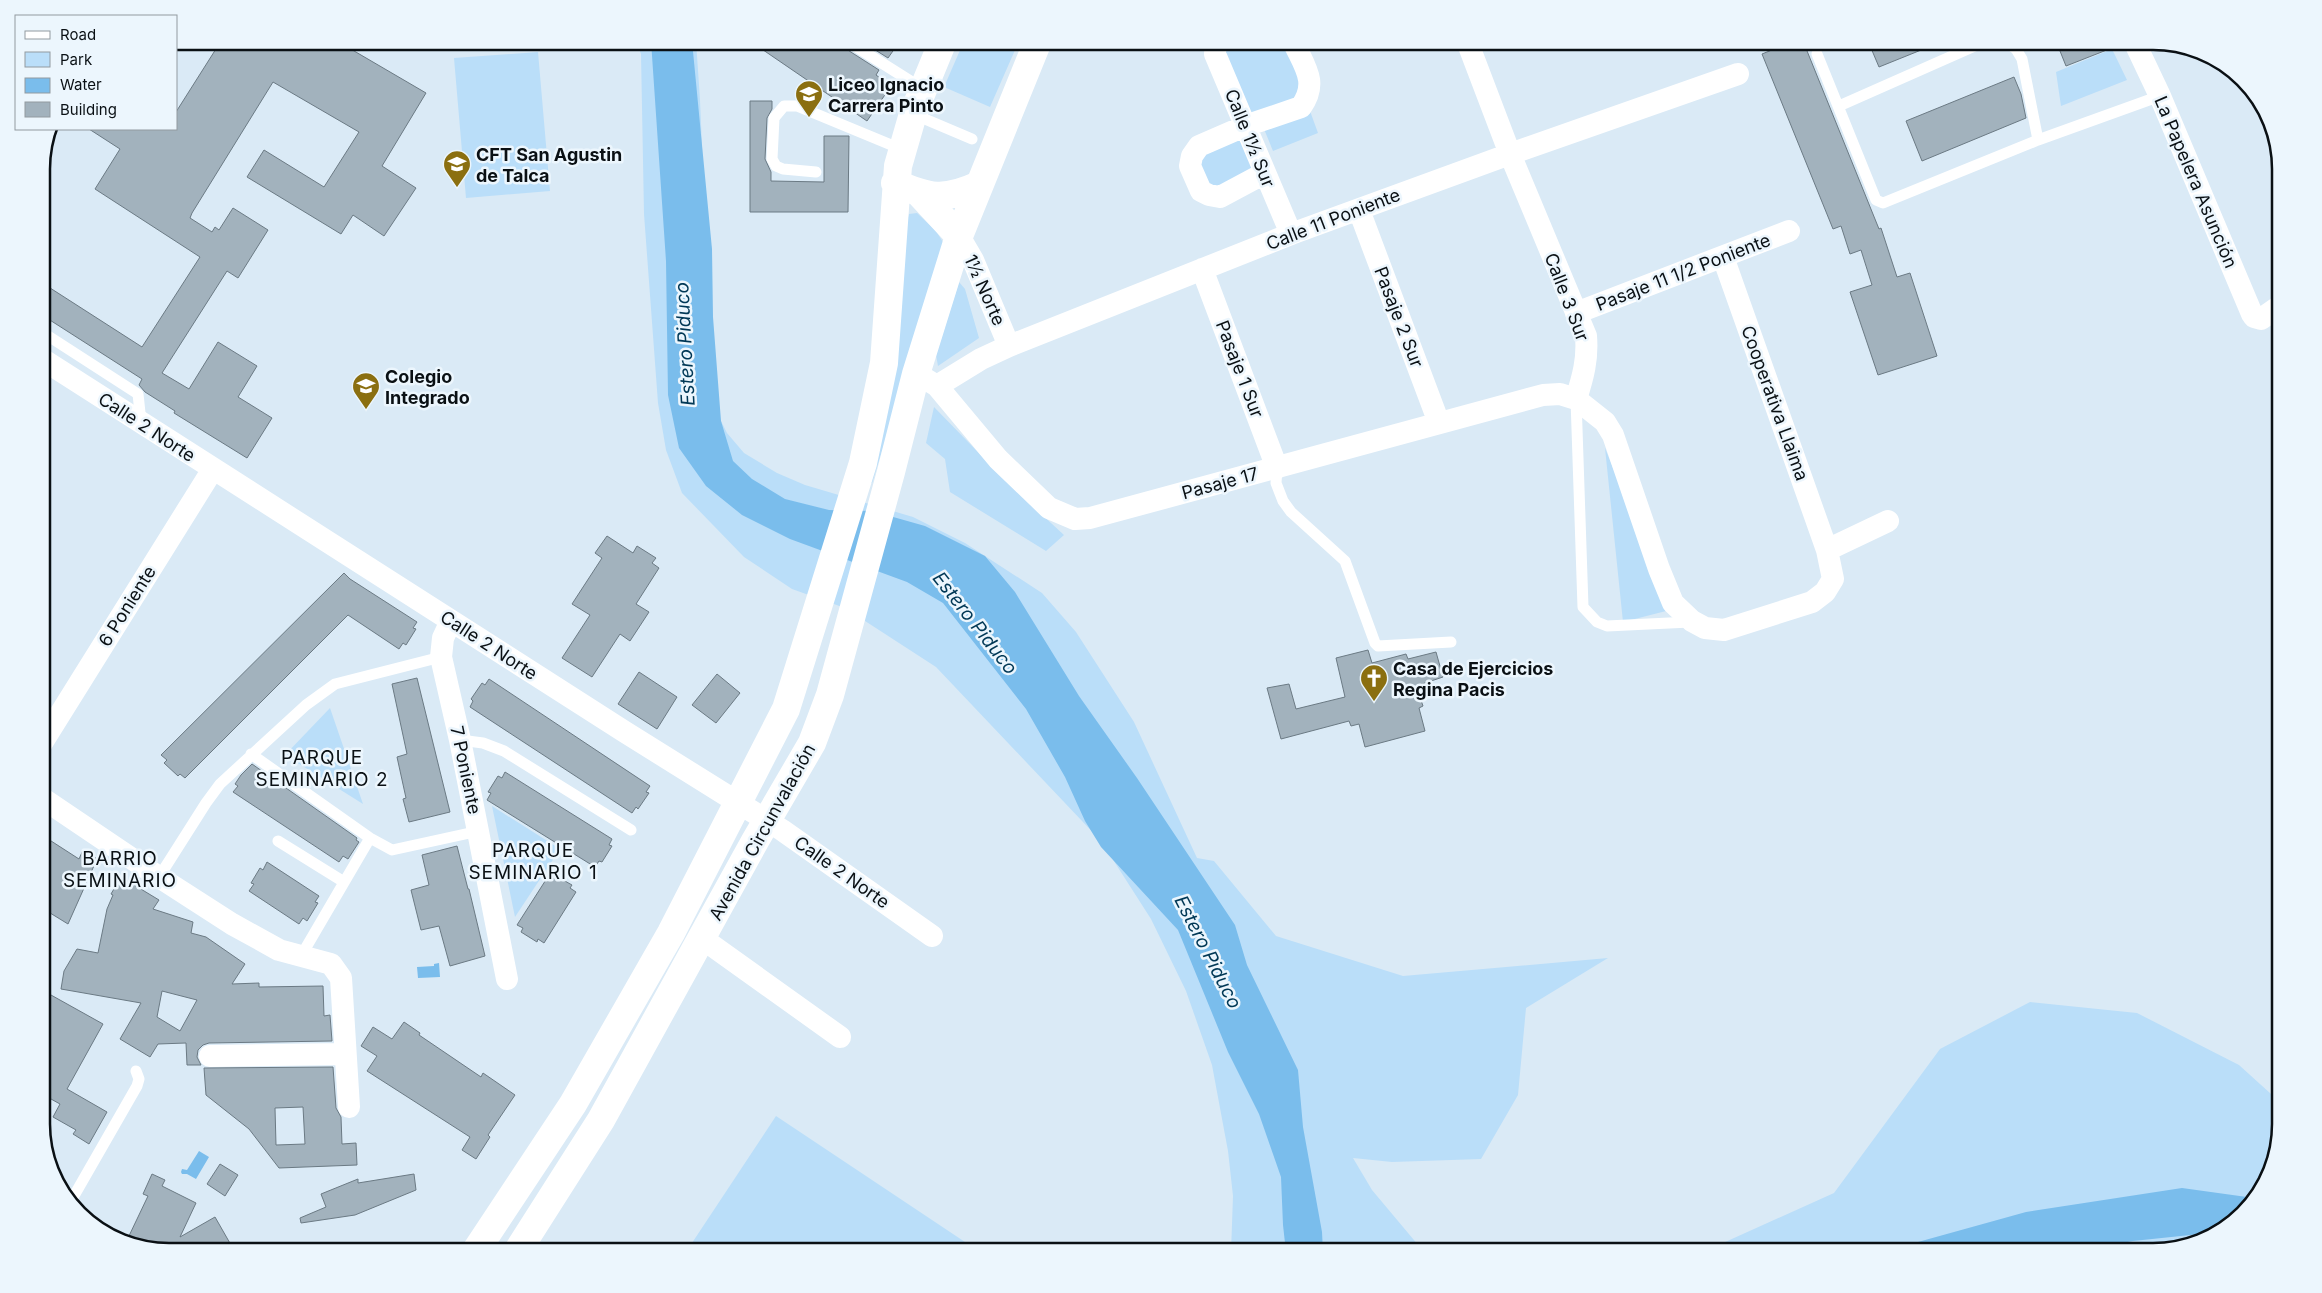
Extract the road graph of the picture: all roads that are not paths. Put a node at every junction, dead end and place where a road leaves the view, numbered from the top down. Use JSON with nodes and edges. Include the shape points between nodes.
{"nodes":[{"id":1,"x":857,"y":50,"type":"edge"},
{"id":2,"x":939,"y":50,"type":"edge"},
{"id":3,"x":1034,"y":50,"type":"edge"},
{"id":4,"x":1215,"y":50,"type":"edge"},
{"id":5,"x":1297,"y":50,"type":"edge"},
{"id":6,"x":1470,"y":50,"type":"edge"},
{"id":7,"x":1966,"y":50,"type":"edge"},
{"id":8,"x":2017,"y":50,"type":"edge"},
{"id":9,"x":2138,"y":50,"type":"edge"},
{"id":10,"x":1817,"y":54,"type":"dead end"},
{"id":11,"x":1738,"y":74,"type":"dead end"},
{"id":12,"x":2160,"y":96,"type":"junction"},
{"id":13,"x":918,"y":102,"type":"junction"},
{"id":14,"x":1839,"y":106,"type":"junction"},
{"id":15,"x":1245,"y":126,"type":"junction"},
{"id":16,"x":972,"y":140,"type":"dead end"},
{"id":17,"x":2038,"y":140,"type":"junction"},
{"id":18,"x":901,"y":149,"type":"junction"},
{"id":19,"x":1510,"y":154,"type":"junction"},
{"id":20,"x":816,"y":172,"type":"dead end"},
{"id":21,"x":1264,"y":174,"type":"junction"},
{"id":22,"x":895,"y":183,"type":"junction"},
{"id":23,"x":978,"y":185,"type":"junction"},
{"id":24,"x":920,"y":194,"type":"junction"},
{"id":25,"x":1360,"y":210,"type":"junction"},
{"id":26,"x":1789,"y":231,"type":"dead end"},
{"id":27,"x":1291,"y":234,"type":"junction"},
{"id":28,"x":959,"y":236,"type":"junction"},
{"id":29,"x":1723,"y":257,"type":"junction"},
{"id":30,"x":1202,"y":269,"type":"junction"},
{"id":31,"x":2272,"y":310,"type":"edge"},
{"id":32,"x":1576,"y":313,"type":"junction"},
{"id":33,"x":50,"y":337,"type":"edge"},
{"id":34,"x":1009,"y":346,"type":"junction"},
{"id":35,"x":50,"y":363,"type":"edge"},
{"id":36,"x":927,"y":380,"type":"junction"},
{"id":37,"x":1576,"y":399,"type":"junction"},
{"id":38,"x":141,"y":422,"type":"junction"},
{"id":39,"x":1439,"y":423,"type":"junction"},
{"id":40,"x":1277,"y":468,"type":"junction"},
{"id":41,"x":213,"y":469,"type":"junction"},
{"id":42,"x":1888,"y":521,"type":"dead end"},
{"id":43,"x":1827,"y":550,"type":"junction"},
{"id":44,"x":451,"y":621,"type":"junction"},
{"id":45,"x":1692,"y":622,"type":"junction"},
{"id":46,"x":1451,"y":642,"type":"dead end"},
{"id":47,"x":441,"y":657,"type":"junction"},
{"id":48,"x":50,"y":730,"type":"edge"},
{"id":49,"x":460,"y":740,"type":"junction"},
{"id":50,"x":250,"y":754,"type":"junction"},
{"id":51,"x":50,"y":803,"type":"edge"},
{"id":52,"x":738,"y":804,"type":"junction"},
{"id":53,"x":768,"y":821,"type":"junction"},
{"id":54,"x":631,"y":830,"type":"dead end"},
{"id":55,"x":478,"y":831,"type":"junction"},
{"id":56,"x":370,"y":838,"type":"junction"},
{"id":57,"x":278,"y":841,"type":"dead end"},
{"id":58,"x":159,"y":878,"type":"junction"},
{"id":59,"x":344,"y":882,"type":"junction"},
{"id":60,"x":932,"y":936,"type":"dead end"},
{"id":61,"x":703,"y":939,"type":"junction"},
{"id":62,"x":301,"y":956,"type":"junction"},
{"id":63,"x":507,"y":979,"type":"dead end"},
{"id":64,"x":840,"y":1037,"type":"dead end"},
{"id":65,"x":345,"y":1054,"type":"junction"},
{"id":66,"x":210,"y":1056,"type":"dead end"},
{"id":67,"x":136,"y":1070,"type":"dead end"},
{"id":68,"x":349,"y":1108,"type":"dead end"},
{"id":69,"x":74,"y":1195,"type":"edge"},
{"id":70,"x":481,"y":1243,"type":"edge"},
{"id":71,"x":523,"y":1243,"type":"edge"}],
"edges":[{"from":1,"to":13,"type":"lane"},
{"from":2,"to":13,"type":"main road","name":"Avenida Circunvalación"},
{"from":3,"to":23,"type":"main road","name":"Avenida Circunvalación"},
{"from":4,"to":15,"type":"street","name":"Calle 1½ Sur"},
{"from":5,"to":15,"type":"street","via":[[1311,84],[1307,100],[1293,112]]},
{"from":6,"to":19,"type":"street","name":"Calle 3 Sur"},
{"from":7,"to":14,"type":"lane"},
{"from":8,"to":17,"type":"lane","via":[[2022,59]]},
{"from":9,"to":12,"type":"street","name":"La Papelera Asunción"},
{"from":10,"to":14,"type":"lane"},
{"from":11,"to":19,"type":"street","name":"Calle 11 Poniente"},
{"from":12,"to":17,"type":"lane"},
{"from":12,"to":31,"type":"street","name":"La Papelera Asunción","via":[[2252,314],[2260,318]]},
{"from":13,"to":16,"type":"lane"},
{"from":13,"to":18,"type":"main road","name":"Avenida Circunvalación"},
{"from":14,"to":17,"type":"lane","via":[[1876,200],[1880,203]]},
{"from":15,"to":21,"type":"street","name":"Calle 1½ Sur"},
{"from":15,"to":21,"type":"street","via":[[1199,146],[1190,166],[1201,190],[1209,196],[1220,196]]},
{"from":18,"to":20,"type":"lane","via":[[796,106],[784,106],[774,118],[772,159],[783,169]]},
{"from":18,"to":22,"type":"main road","name":"Avenida Circunvalación"},
{"from":19,"to":25,"type":"street","name":"Calle 11 Poniente"},
{"from":19,"to":32,"type":"street","name":"Calle 3 Sur"},
{"from":21,"to":27,"type":"street","name":"Calle 1½ Sur"},
{"from":22,"to":24,"type":"main road"},
{"from":22,"to":52,"type":"main road","name":"Avenida Circunvalación","via":[[884,363],[863,463],[786,709]]},
{"from":23,"to":24,"type":"main road","via":[[958,195]]},
{"from":23,"to":28,"type":"main road","name":"Avenida Circunvalación"},
{"from":24,"to":28,"type":"main road"},
{"from":25,"to":27,"type":"street","name":"Calle 11 Poniente"},
{"from":25,"to":39,"type":"street","name":"Pasaje 2 Sur"},
{"from":26,"to":29,"type":"street","name":"Pasaje 11 1/2 Poniente"},
{"from":27,"to":30,"type":"street","name":"Calle 11 Poniente"},
{"from":28,"to":34,"type":"street","name":"1½ Norte","via":[[973,260]]},
{"from":28,"to":36,"type":"main road","name":"Avenida Circunvalación"},
{"from":29,"to":32,"type":"street","name":"Pasaje 11 1/2 Poniente"},
{"from":29,"to":43,"type":"street","name":"Cooperativa Llaima"},
{"from":30,"to":34,"type":"street","name":"Calle 11 Poniente"},
{"from":30,"to":40,"type":"street","name":"Pasaje 1 Sur"},
{"from":32,"to":37,"type":"street","name":"Calle 3 Sur","via":[[1586,336],[1587,354]]},
{"from":33,"to":38,"type":"lane","via":[[138,394]]},
{"from":34,"to":36,"type":"street","name":"Calle 11 Poniente"},
{"from":35,"to":38,"type":"street","name":"Calle 2 Norte"},
{"from":36,"to":40,"type":"street","name":"Pasaje 17","via":[[1032,493],[1049,508],[1075,520]]},
{"from":36,"to":53,"type":"main road","name":"Avenida Circunvalación","via":[[892,472],[830,695],[812,743]]},
{"from":37,"to":39,"type":"street","name":"Pasaje 17","via":[[1560,394],[1543,395]]},
{"from":37,"to":45,"type":"street","via":[[1605,422],[1613,435],[1673,603]]},
{"from":37,"to":45,"type":"lane","via":[[1583,607],[1596,622],[1607,626]]},
{"from":38,"to":41,"type":"street","name":"Calle 2 Norte"},
{"from":39,"to":40,"type":"street","name":"Pasaje 17"},
{"from":40,"to":46,"type":"lane","via":[[1276,483],[1291,512],[1345,561],[1378,646]]},
{"from":41,"to":44,"type":"street","name":"Calle 2 Norte"},
{"from":41,"to":48,"type":"street","name":"6 Poniente"},
{"from":42,"to":43,"type":"street"},
{"from":43,"to":45,"type":"street","name":"Cooperativa Llaima","via":[[1833,580],[1826,592],[1812,602],[1724,630],[1705,628]]},
{"from":44,"to":47,"type":"street","name":"7 Poniente","via":[[443,638]]},
{"from":44,"to":52,"type":"street","name":"Calle 2 Norte"},
{"from":47,"to":49,"type":"street","name":"7 Poniente"},
{"from":47,"to":50,"type":"lane","via":[[335,684]]},
{"from":49,"to":54,"type":"lane","via":[[484,743],[504,751]]},
{"from":49,"to":55,"type":"street","name":"7 Poniente"},
{"from":50,"to":56,"type":"lane"},
{"from":50,"to":58,"type":"lane","via":[[206,803]]},
{"from":51,"to":58,"type":"street"},
{"from":52,"to":53,"type":"street","name":"Calle 2 Norte"},
{"from":52,"to":70,"type":"main road","name":"Avenida Circunvalación","via":[[671,933],[573,1104]]},
{"from":53,"to":60,"type":"street","name":"Calle 2 Norte"},
{"from":53,"to":61,"type":"main road","name":"Avenida Circunvalación"},
{"from":55,"to":56,"type":"lane","via":[[392,850]]},
{"from":55,"to":63,"type":"street","name":"7 Poniente"},
{"from":56,"to":59,"type":"lane"},
{"from":57,"to":59,"type":"lane"},
{"from":58,"to":62,"type":"street","via":[[279,950]]},
{"from":59,"to":62,"type":"lane"},
{"from":61,"to":64,"type":"street"},
{"from":61,"to":71,"type":"main road","name":"Avenida Circunvalación","via":[[601,1120]]},
{"from":62,"to":65,"type":"street","via":[[331,964],[342,978]]},
{"from":65,"to":66,"type":"street"},
{"from":65,"to":68,"type":"street"},
{"from":67,"to":69,"type":"lane","via":[[138,1086]]}]}
